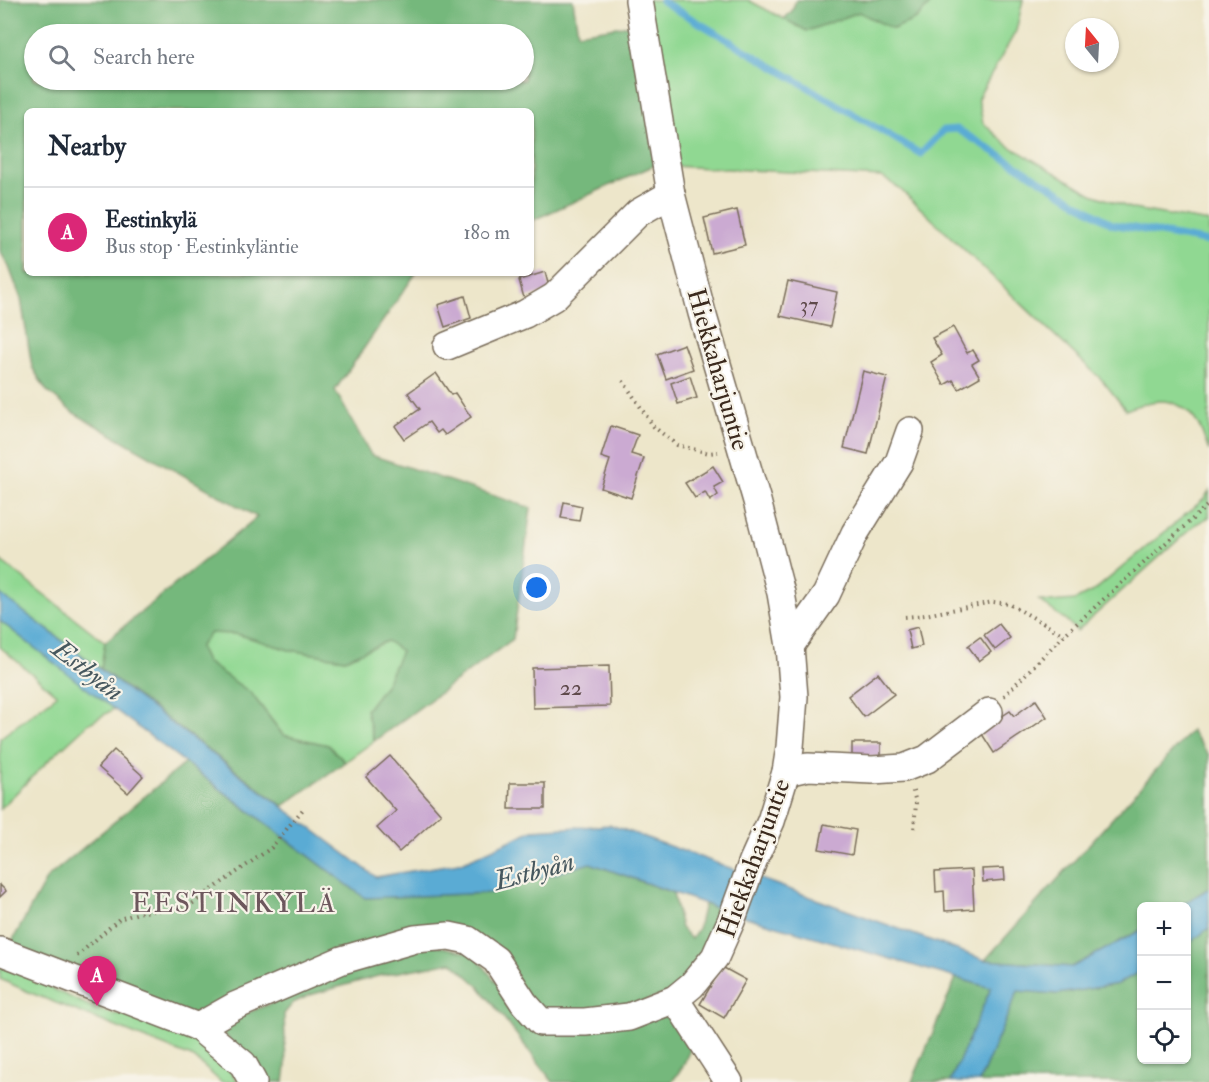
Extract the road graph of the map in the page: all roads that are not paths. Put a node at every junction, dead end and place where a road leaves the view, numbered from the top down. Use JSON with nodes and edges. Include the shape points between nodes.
{"nodes":[{"id":1,"x":639,"y":0,"type":"edge"},
{"id":2,"x":671,"y":194,"type":"junction"},
{"id":3,"x":447,"y":346,"type":"dead end"},
{"id":4,"x":910,"y":431,"type":"dead end"},
{"id":5,"x":790,"y":646,"type":"junction"},
{"id":6,"x":989,"y":712,"type":"road end"},
{"id":7,"x":786,"y":772,"type":"junction"},
{"id":8,"x":0,"y":951,"type":"edge"},
{"id":9,"x":675,"y":999,"type":"junction"},
{"id":10,"x":198,"y":1027,"type":"junction"},
{"id":11,"x":253,"y":1082,"type":"edge"},
{"id":12,"x":729,"y":1082,"type":"edge"}],
"edges":[{"from":1,"to":2,"type":"street","name":"Hiekkaharjuntie"},
{"from":2,"to":3,"type":"street","via":[[638,213],[554,297],[525,314]]},
{"from":2,"to":5,"type":"street","name":"Hiekkaharjuntie","via":[[781,593]]},
{"from":4,"to":5,"type":"street","via":[[899,462],[855,532],[826,595]]},
{"from":5,"to":7,"type":"street","name":"Hiekkaharjuntie","via":[[794,697]]},
{"from":6,"to":7,"type":"street","via":[[927,759],[904,768],[808,767]]},
{"from":7,"to":9,"type":"street","name":"Hiekkaharjuntie","via":[[771,821],[715,957]]},
{"from":8,"to":10,"type":"street"},
{"from":9,"to":10,"type":"street","name":"Hiekkaharjuntie","via":[[629,1017],[541,1022],[496,960],[468,940],[449,936],[415,939],[342,960],[235,1006]]},
{"from":9,"to":12,"type":"street"},
{"from":10,"to":11,"type":"street","via":[[243,1064]]}]}
